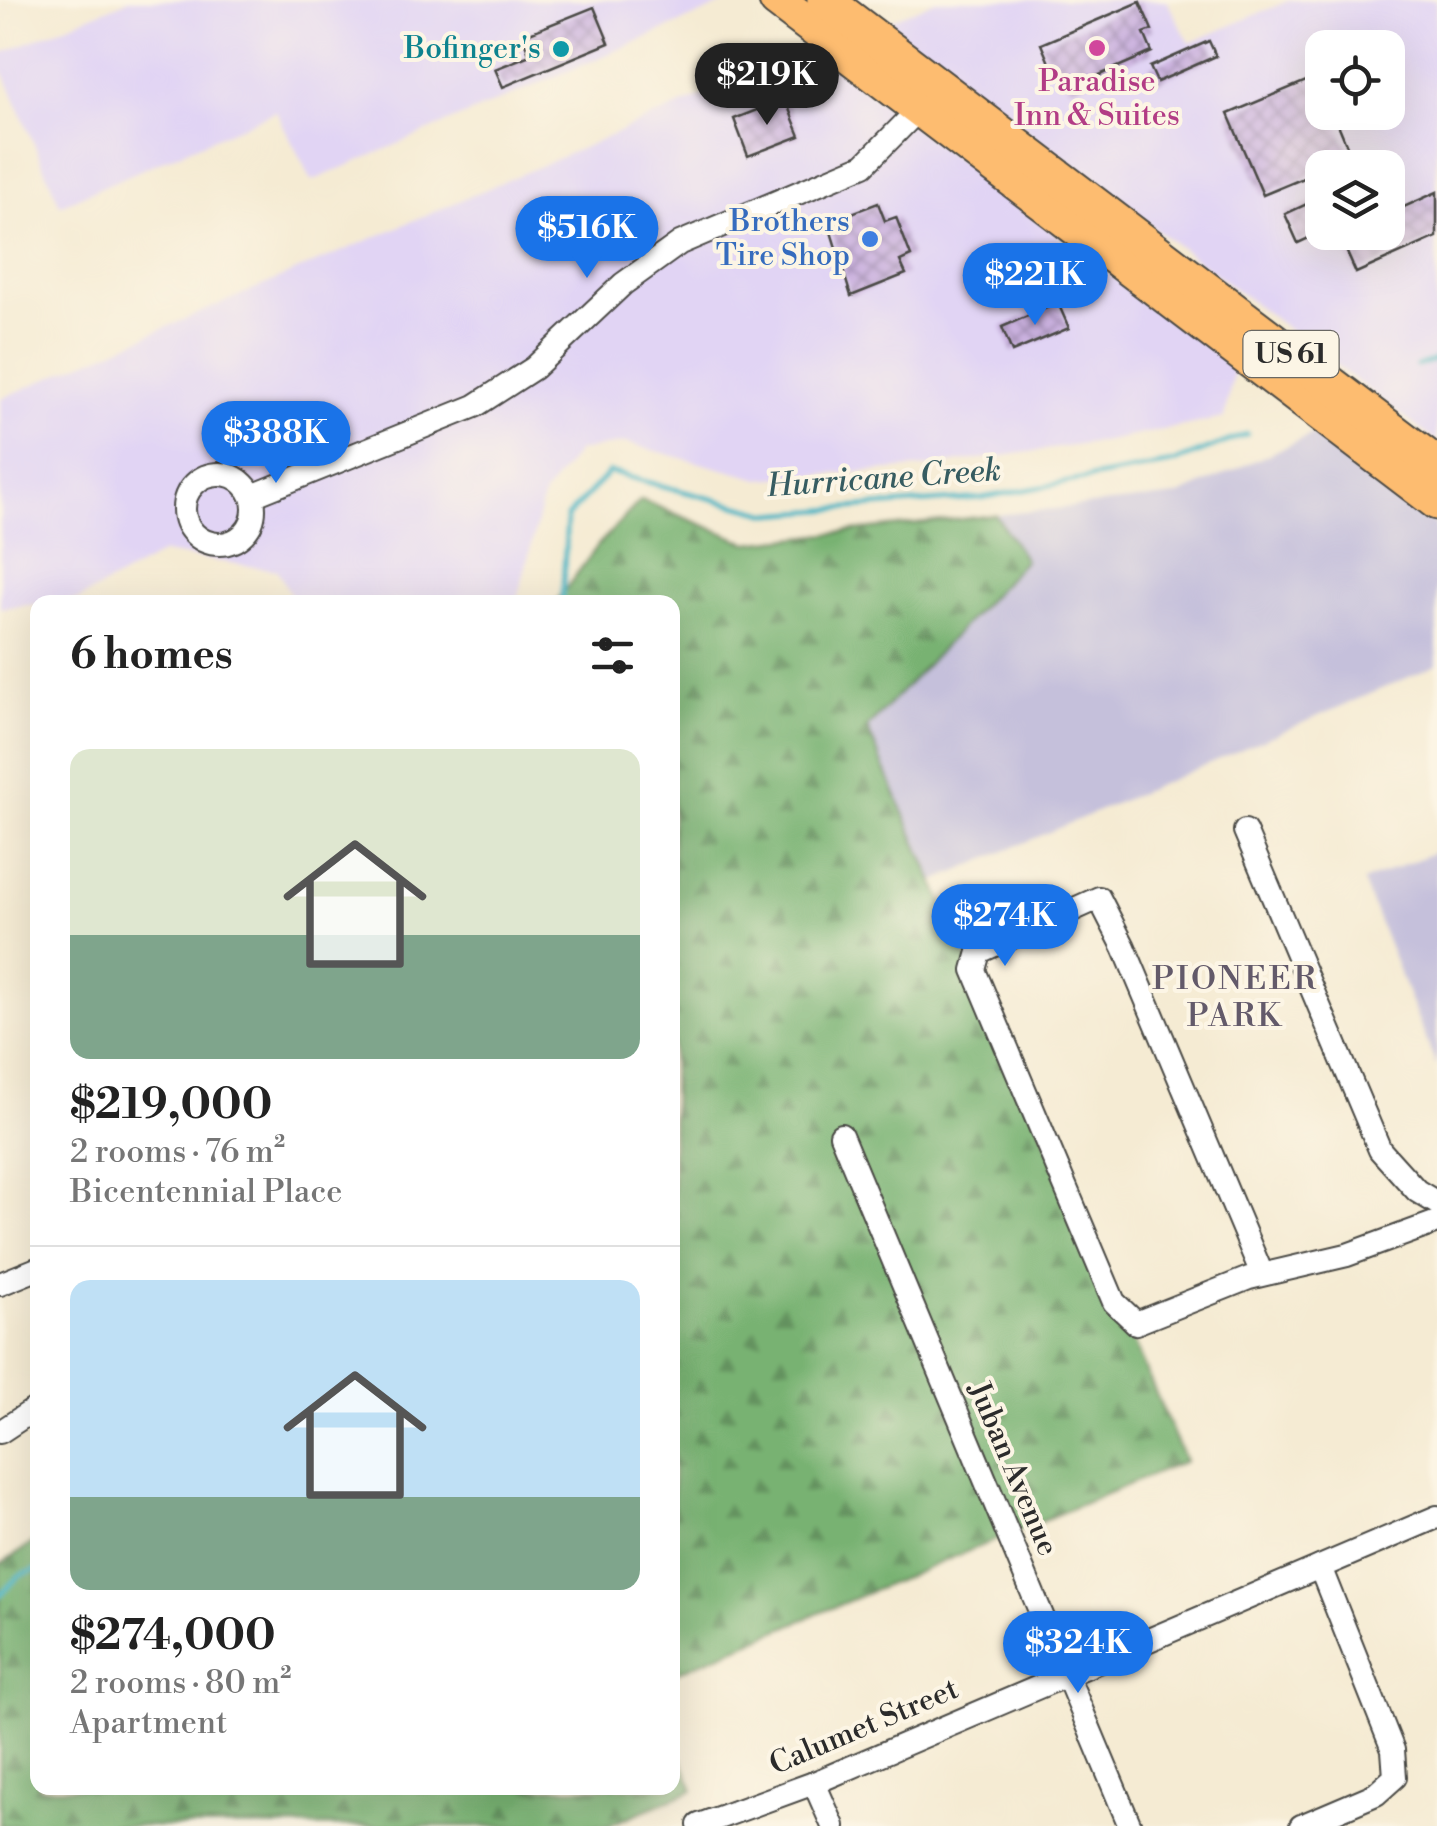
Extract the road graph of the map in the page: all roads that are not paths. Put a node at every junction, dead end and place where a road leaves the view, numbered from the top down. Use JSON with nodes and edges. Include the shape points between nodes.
{"nodes":[{"id":1,"x":777,"y":0,"type":"edge"},
{"id":2,"x":825,"y":0,"type":"edge"},
{"id":3,"x":930,"y":98,"type":"junction"},
{"id":4,"x":1390,"y":448,"type":"junction"},
{"id":5,"x":1437,"y":465,"type":"edge"},
{"id":6,"x":252,"y":496,"type":"dead end"},
{"id":7,"x":1437,"y":502,"type":"edge"},
{"id":8,"x":1245,"y":832,"type":"dead end"},
{"id":9,"x":841,"y":1135,"type":"dead end"},
{"id":10,"x":1437,"y":1202,"type":"edge"},
{"id":11,"x":1437,"y":1222,"type":"edge"},
{"id":12,"x":30,"y":1272,"type":"edge"},
{"id":13,"x":1262,"y":1274,"type":"junction"},
{"id":14,"x":0,"y":1284,"type":"edge"},
{"id":15,"x":30,"y":1412,"type":"edge"},
{"id":16,"x":0,"y":1432,"type":"edge"},
{"id":17,"x":1437,"y":1517,"type":"edge"},
{"id":18,"x":1320,"y":1567,"type":"junction"},
{"id":19,"x":1065,"y":1673,"type":"junction"},
{"id":20,"x":814,"y":1783,"type":"junction"},
{"id":21,"x":699,"y":1825,"type":"edge"},
{"id":22,"x":833,"y":1826,"type":"edge"},
{"id":23,"x":1130,"y":1826,"type":"edge"},
{"id":24,"x":1300,"y":1826,"type":"edge"}],
"edges":[{"from":1,"to":3,"type":"highway","number":"US 61"},
{"from":2,"to":3,"type":"highway","number":"US 61"},
{"from":3,"to":4,"type":"highway","number":"US 61"},
{"from":3,"to":6,"type":"street","via":[[864,166],[680,243],[623,284],[534,368],[475,406]]},
{"from":4,"to":5,"type":"highway","number":"US 61"},
{"from":4,"to":7,"type":"highway","number":"US 61"},
{"from":8,"to":10,"type":"street","via":[[1380,1150],[1417,1191]]},
{"from":9,"to":19,"type":"street","name":"Juban Avenue"},
{"from":11,"to":13,"type":"street","via":[[1347,1255]]},
{"from":12,"to":14,"type":"street"},
{"from":13,"to":13,"type":"street","via":[[1136,1323],[1114,1302],[974,970],[979,952],[1099,898]]},
{"from":15,"to":16,"type":"street"},
{"from":17,"to":18,"type":"street","name":"Calumet Street"},
{"from":18,"to":19,"type":"street","name":"Calumet Street"},
{"from":18,"to":24,"type":"street","via":[[1392,1750],[1395,1777],[1376,1794]]},
{"from":19,"to":20,"type":"street","name":"Calumet Street"},
{"from":19,"to":23,"type":"street","name":"Juban Avenue"},
{"from":20,"to":21,"type":"street","name":"Calumet Street"},
{"from":20,"to":22,"type":"street"}]}
